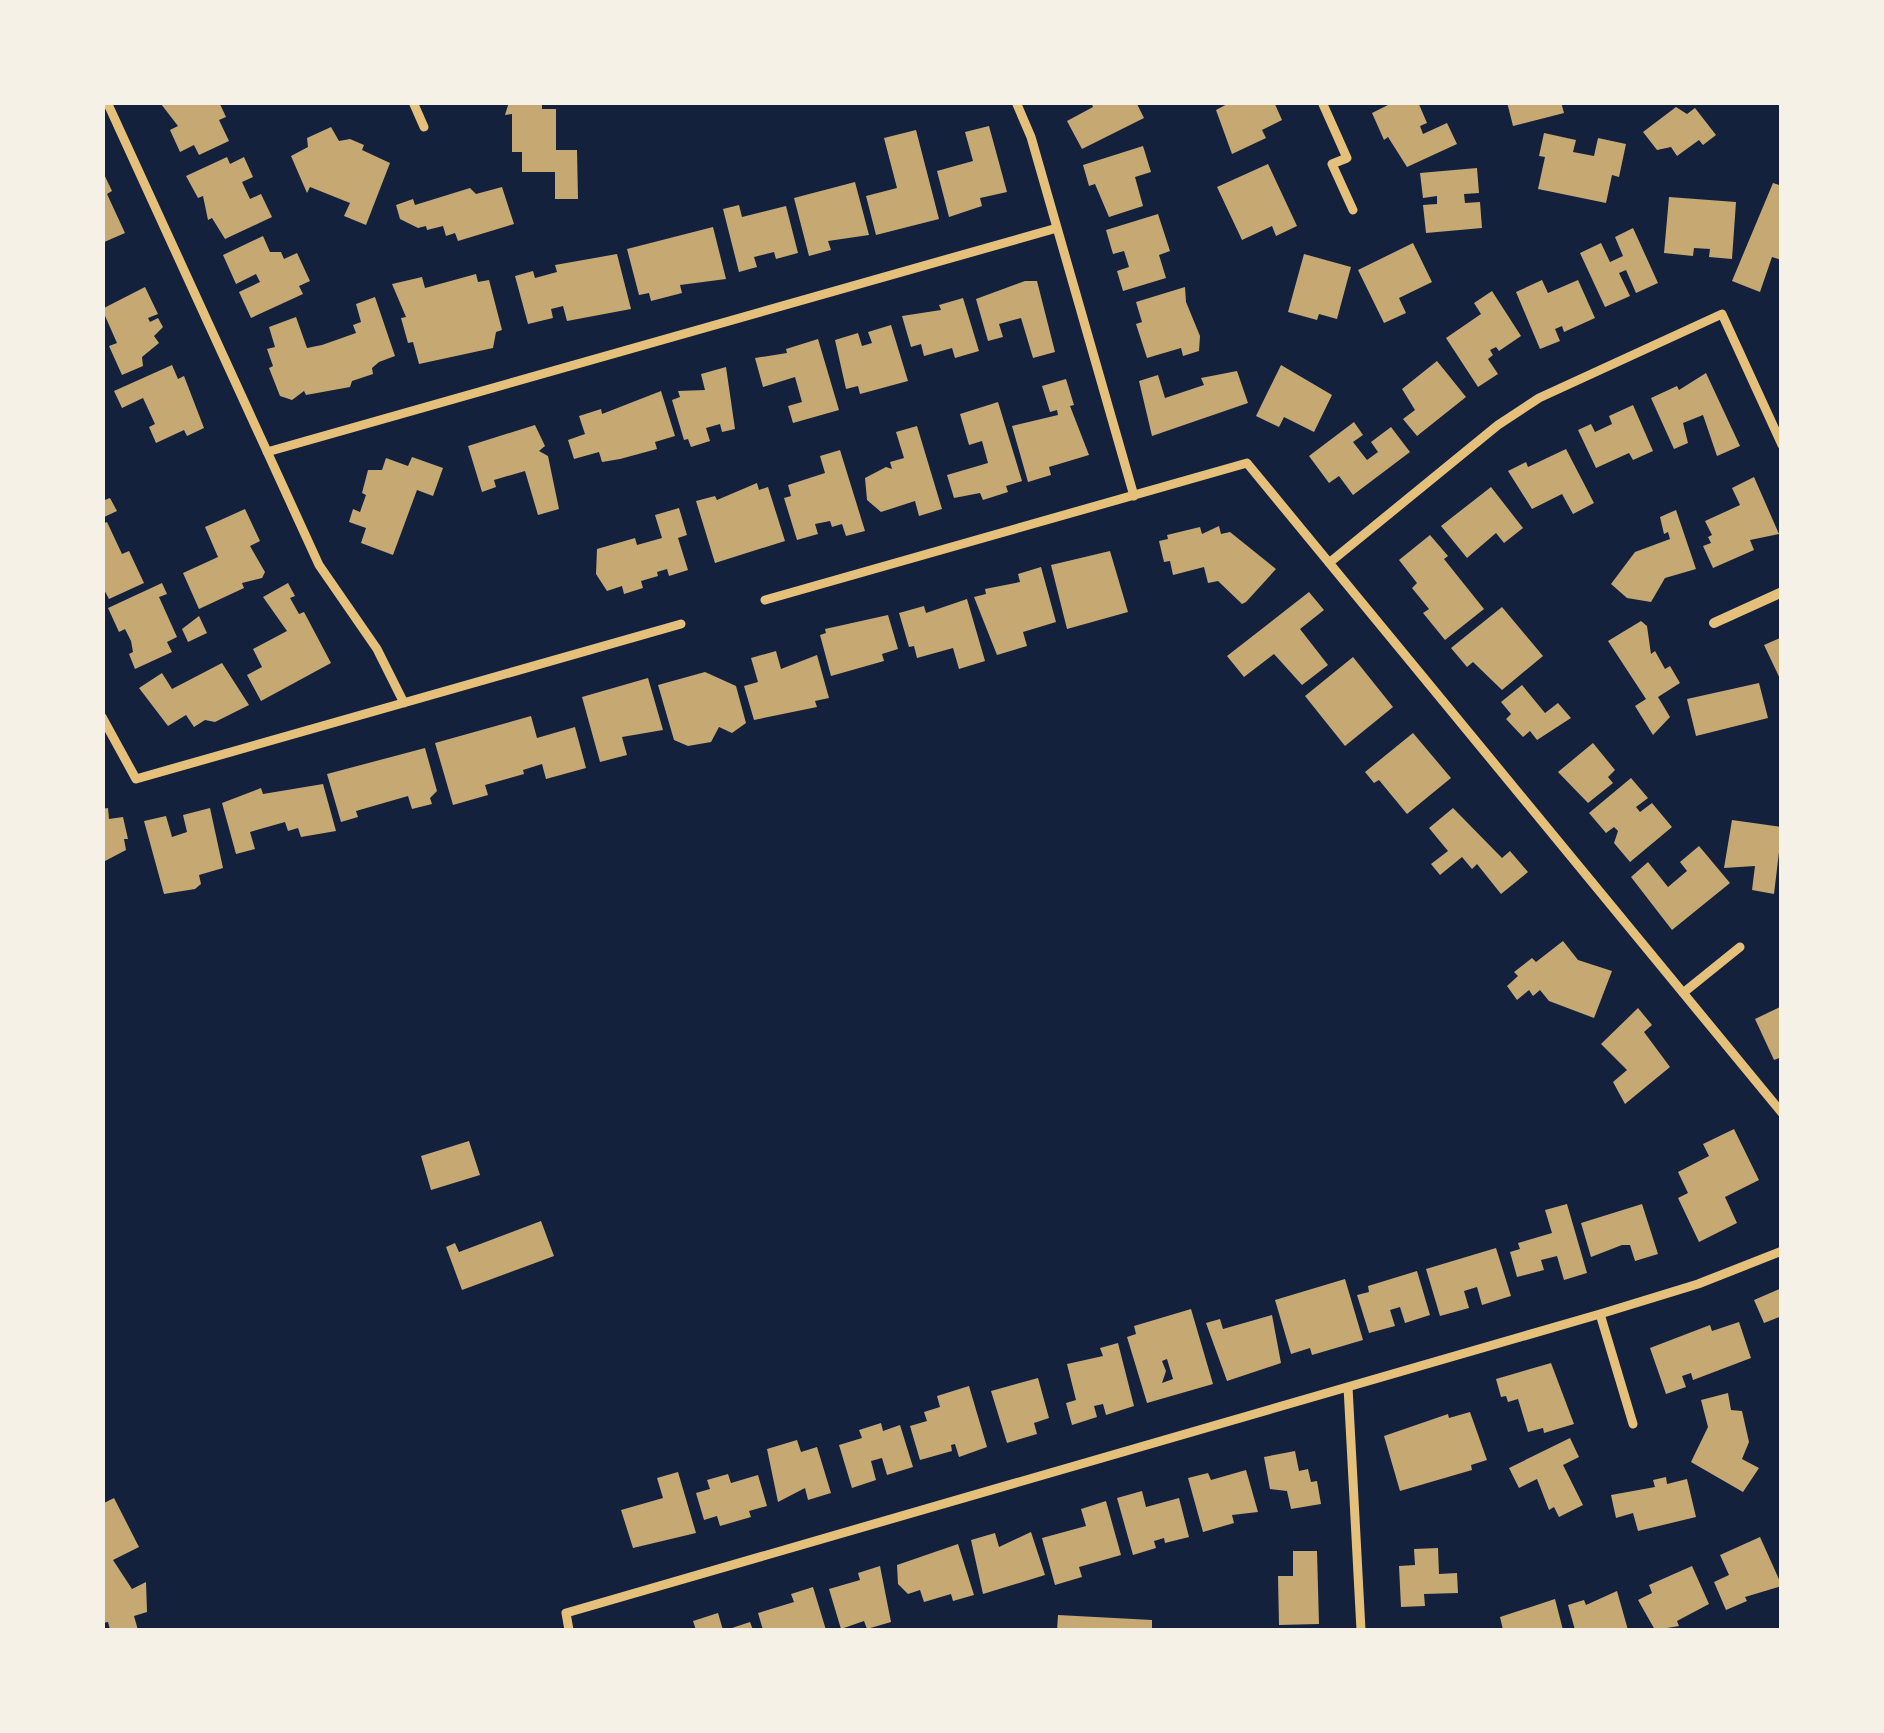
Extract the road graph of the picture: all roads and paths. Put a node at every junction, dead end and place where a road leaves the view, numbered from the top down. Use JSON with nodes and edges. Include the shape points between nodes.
{"nodes":[{"id":1,"x":107,"y":102,"type":"edge"},
{"id":2,"x":414,"y":102,"type":"edge"},
{"id":3,"x":1016,"y":102,"type":"edge"},
{"id":4,"x":1322,"y":102,"type":"edge"},
{"id":5,"x":424,"y":126,"type":"dead end"},
{"id":6,"x":1353,"y":210,"type":"dead end"},
{"id":7,"x":1057,"y":228,"type":"junction"},
{"id":8,"x":1782,"y":446,"type":"edge"},
{"id":9,"x":267,"y":452,"type":"junction"},
{"id":10,"x":1134,"y":496,"type":"junction"},
{"id":11,"x":1329,"y":563,"type":"junction"},
{"id":12,"x":1782,"y":592,"type":"edge"},
{"id":13,"x":765,"y":600,"type":"dead end"},
{"id":14,"x":1714,"y":623,"type":"dead end"},
{"id":15,"x":681,"y":624,"type":"dead end"},
{"id":16,"x":404,"y":703,"type":"junction"},
{"id":17,"x":102,"y":717,"type":"edge"},
{"id":18,"x":1740,"y":947,"type":"dead end"},
{"id":19,"x":1684,"y":993,"type":"junction"},
{"id":20,"x":1782,"y":1112,"type":"edge"},
{"id":21,"x":1782,"y":1251,"type":"edge"},
{"id":22,"x":1600,"y":1314,"type":"junction"},
{"id":23,"x":1348,"y":1387,"type":"junction"},
{"id":24,"x":1632,"y":1424,"type":"dead end"},
{"id":25,"x":568,"y":1630,"type":"edge"},
{"id":26,"x":1361,"y":1630,"type":"edge"}],
"edges":[{"from":1,"to":9,"type":"street"},
{"from":2,"to":5,"type":"street"},
{"from":3,"to":7,"type":"street"},
{"from":4,"to":6,"type":"street","via":[[1347,158],[1332,164]]},
{"from":7,"to":9,"type":"street"},
{"from":7,"to":10,"type":"street"},
{"from":8,"to":11,"type":"street","via":[[1722,314],[1538,398]]},
{"from":9,"to":16,"type":"street","via":[[319,565],[378,649]]},
{"from":10,"to":11,"type":"street","via":[[1248,463]]},
{"from":10,"to":13,"type":"street"},
{"from":11,"to":19,"type":"street"},
{"from":12,"to":14,"type":"street"},
{"from":15,"to":16,"type":"street"},
{"from":16,"to":17,"type":"street","via":[[136,779]]},
{"from":18,"to":19,"type":"street"},
{"from":19,"to":20,"type":"street"},
{"from":21,"to":22,"type":"street"},
{"from":22,"to":23,"type":"street"},
{"from":22,"to":24,"type":"street"},
{"from":23,"to":25,"type":"street","via":[[566,1613]]},
{"from":23,"to":26,"type":"street"}]}
